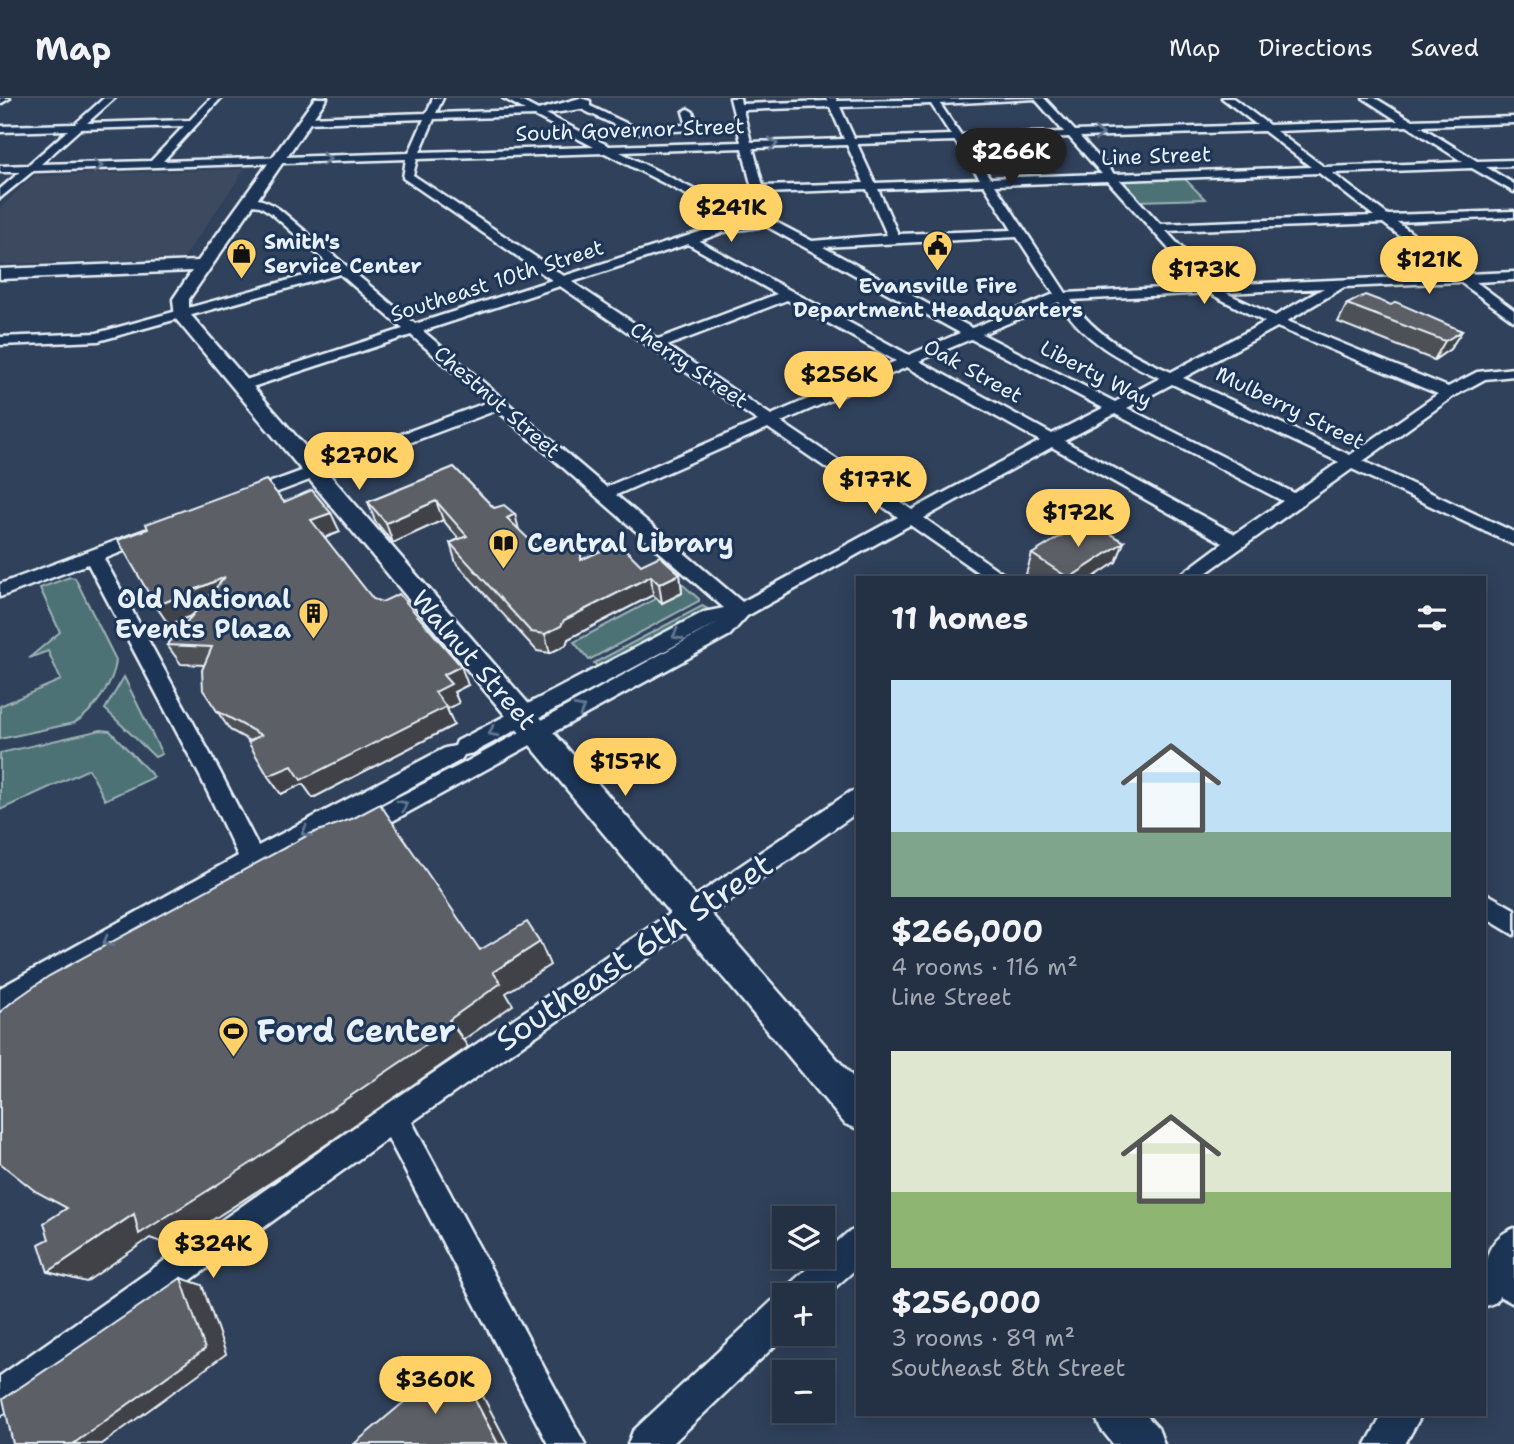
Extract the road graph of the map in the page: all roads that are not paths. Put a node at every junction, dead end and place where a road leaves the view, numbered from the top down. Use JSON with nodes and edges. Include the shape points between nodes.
{"nodes":[{"id":1,"x":110,"y":98,"type":"edge"},
{"id":2,"x":216,"y":98,"type":"edge"},
{"id":3,"x":321,"y":98,"type":"edge"},
{"id":4,"x":438,"y":98,"type":"edge"},
{"id":5,"x":508,"y":98,"type":"edge"},
{"id":6,"x":1031,"y":98,"type":"edge"},
{"id":7,"x":1039,"y":98,"type":"edge"},
{"id":8,"x":1227,"y":98,"type":"edge"},
{"id":9,"x":1368,"y":98,"type":"edge"},
{"id":10,"x":933,"y":100,"type":"edge"},
{"id":11,"x":833,"y":101,"type":"edge"},
{"id":12,"x":573,"y":103,"type":"edge"},
{"id":13,"x":736,"y":103,"type":"edge"},
{"id":14,"x":687,"y":105,"type":"edge"},
{"id":15,"x":534,"y":113,"type":"junction"},
{"id":16,"x":430,"y":116,"type":"junction"},
{"id":17,"x":306,"y":120,"type":"junction"},
{"id":18,"x":1514,"y":120,"type":"edge"},
{"id":19,"x":1409,"y":123,"type":"junction"},
{"id":20,"x":193,"y":124,"type":"junction"},
{"id":21,"x":78,"y":127,"type":"junction"},
{"id":22,"x":1266,"y":128,"type":"junction"},
{"id":23,"x":0,"y":129,"type":"edge"},
{"id":24,"x":1071,"y":134,"type":"junction"},
{"id":25,"x":958,"y":138,"type":"junction"},
{"id":26,"x":852,"y":142,"type":"junction"},
{"id":27,"x":747,"y":145,"type":"junction"},
{"id":28,"x":607,"y":150,"type":"junction"},
{"id":29,"x":412,"y":156,"type":"junction"},
{"id":30,"x":279,"y":160,"type":"junction"},
{"id":31,"x":1514,"y":163,"type":"edge"},
{"id":32,"x":155,"y":164,"type":"junction"},
{"id":33,"x":1475,"y":164,"type":"junction"},
{"id":34,"x":30,"y":168,"type":"junction"},
{"id":35,"x":0,"y":169,"type":"edge"},
{"id":36,"x":1321,"y":170,"type":"junction"},
{"id":37,"x":1110,"y":177,"type":"junction"},
{"id":38,"x":987,"y":181,"type":"junction"},
{"id":39,"x":871,"y":186,"type":"junction"},
{"id":40,"x":1514,"y":188,"type":"edge"},
{"id":41,"x":759,"y":194,"type":"junction"},
{"id":42,"x":0,"y":195,"type":"edge"},
{"id":43,"x":250,"y":202,"type":"junction"},
{"id":44,"x":1514,"y":214,"type":"edge"},
{"id":45,"x":1384,"y":219,"type":"junction"},
{"id":46,"x":768,"y":222,"type":"junction"},
{"id":47,"x":1155,"y":228,"type":"junction"},
{"id":48,"x":1021,"y":233,"type":"junction"},
{"id":49,"x":894,"y":238,"type":"junction"},
{"id":50,"x":689,"y":240,"type":"junction"},
{"id":51,"x":808,"y":245,"type":"junction"},
{"id":52,"x":203,"y":266,"type":"junction"},
{"id":53,"x":343,"y":269,"type":"junction"},
{"id":54,"x":0,"y":274,"type":"edge"},
{"id":55,"x":1514,"y":276,"type":"edge"},
{"id":56,"x":1463,"y":278,"type":"junction"},
{"id":57,"x":564,"y":281,"type":"junction"},
{"id":58,"x":1342,"y":283,"type":"junction"},
{"id":59,"x":1211,"y":289,"type":"junction"},
{"id":60,"x":790,"y":294,"type":"junction"},
{"id":61,"x":1063,"y":296,"type":"junction"},
{"id":62,"x":181,"y":314,"type":"junction"},
{"id":63,"x":1514,"y":317,"type":"edge"},
{"id":64,"x":1275,"y":321,"type":"junction"},
{"id":65,"x":414,"y":330,"type":"junction"},
{"id":66,"x":971,"y":332,"type":"junction"},
{"id":67,"x":0,"y":341,"type":"edge"},
{"id":68,"x":658,"y":344,"type":"junction"},
{"id":69,"x":910,"y":360,"type":"junction"},
{"id":70,"x":1514,"y":372,"type":"edge"},
{"id":71,"x":1173,"y":377,"type":"junction"},
{"id":72,"x":240,"y":386,"type":"junction"},
{"id":73,"x":1449,"y":393,"type":"junction"},
{"id":74,"x":498,"y":404,"type":"junction"},
{"id":75,"x":1115,"y":407,"type":"junction"},
{"id":76,"x":771,"y":421,"type":"junction"},
{"id":77,"x":1053,"y":440,"type":"junction"},
{"id":78,"x":1351,"y":462,"type":"junction"},
{"id":79,"x":314,"y":473,"type":"junction"},
{"id":80,"x":604,"y":494,"type":"junction"},
{"id":81,"x":1296,"y":501,"type":"junction"},
{"id":82,"x":223,"y":506,"type":"edge"},
{"id":83,"x":912,"y":519,"type":"junction"},
{"id":84,"x":167,"y":527,"type":"edge"},
{"id":85,"x":1514,"y":539,"type":"edge"},
{"id":86,"x":1235,"y":542,"type":"junction"},
{"id":87,"x":93,"y":556,"type":"junction"},
{"id":88,"x":997,"y":576,"type":"edge"},
{"id":89,"x":1188,"y":576,"type":"edge"},
{"id":90,"x":0,"y":591,"type":"edge"},
{"id":91,"x":740,"y":611,"type":"junction"},
{"id":92,"x":530,"y":725,"type":"junction"},
{"id":93,"x":856,"y":800,"type":"edge"},
{"id":94,"x":257,"y":871,"type":"junction"},
{"id":95,"x":1486,"y":904,"type":"edge"},
{"id":96,"x":690,"y":914,"type":"junction"},
{"id":97,"x":1514,"y":923,"type":"edge"},
{"id":98,"x":0,"y":1002,"type":"edge"},
{"id":99,"x":0,"y":1028,"type":"edge"},
{"id":100,"x":856,"y":1109,"type":"edge"},
{"id":101,"x":393,"y":1117,"type":"junction"},
{"id":102,"x":1514,"y":1244,"type":"edge"},
{"id":103,"x":856,"y":1246,"type":"edge"},
{"id":104,"x":1498,"y":1282,"type":"edge"},
{"id":105,"x":816,"y":1283,"type":"edge"},
{"id":106,"x":772,"y":1324,"type":"edge"},
{"id":107,"x":0,"y":1397,"type":"edge"},
{"id":108,"x":1118,"y":1416,"type":"edge"},
{"id":109,"x":1403,"y":1416,"type":"edge"},
{"id":110,"x":567,"y":1444,"type":"edge"},
{"id":111,"x":646,"y":1444,"type":"edge"},
{"id":112,"x":1142,"y":1444,"type":"edge"},
{"id":113,"x":1384,"y":1444,"type":"edge"}],
"edges":[{"from":1,"to":21,"type":"street"},
{"from":2,"to":20,"type":"street"},
{"from":3,"to":17,"type":"main road"},
{"from":4,"to":16,"type":"street"},
{"from":5,"to":15,"type":"street","name":"Line Street"},
{"from":6,"to":10,"type":"street"},
{"from":7,"to":24,"type":"street"},
{"from":8,"to":22,"type":"street"},
{"from":9,"to":19,"type":"street"},
{"from":10,"to":11,"type":"street"},
{"from":10,"to":25,"type":"street","name":"Mulberry Street"},
{"from":11,"to":13,"type":"street"},
{"from":11,"to":26,"type":"street"},
{"from":12,"to":14,"type":"street","via":[[636,130],[690,128]]},
{"from":12,"to":15,"type":"street"},
{"from":13,"to":27,"type":"street"},
{"from":15,"to":16,"type":"street"},
{"from":15,"to":28,"type":"street","name":"Line Street"},
{"from":16,"to":17,"type":"street"},
{"from":16,"to":29,"type":"street"},
{"from":17,"to":30,"type":"main road"},
{"from":18,"to":19,"type":"street","name":"South Governor Street"},
{"from":19,"to":22,"type":"street","name":"South Governor Street"},
{"from":19,"to":33,"type":"street"},
{"from":20,"to":21,"type":"street"},
{"from":20,"to":32,"type":"street"},
{"from":21,"to":23,"type":"street"},
{"from":21,"to":34,"type":"street"},
{"from":24,"to":22,"type":"street","name":"South Governor Street","one_way":true},
{"from":22,"to":36,"type":"street"},
{"from":24,"to":25,"type":"street","name":"South Governor Street"},
{"from":24,"to":37,"type":"street"},
{"from":25,"to":26,"type":"street","name":"South Governor Street"},
{"from":25,"to":38,"type":"street","name":"Mulberry Street"},
{"from":27,"to":26,"type":"street","name":"South Governor Street","one_way":true},
{"from":26,"to":39,"type":"street"},
{"from":27,"to":28,"type":"street","name":"South Governor Street"},
{"from":27,"to":41,"type":"street"},
{"from":28,"to":29,"type":"street","name":"South Governor Street"},
{"from":28,"to":41,"type":"street","name":"Line Street","via":[[696,195],[718,199]]},
{"from":30,"to":29,"type":"street","name":"South Governor Street","one_way":true},
{"from":29,"to":57,"type":"street","name":"Cherry Street","via":[[407,176]]},
{"from":30,"to":32,"type":"street","name":"South Governor Street"},
{"from":30,"to":43,"type":"main road"},
{"from":31,"to":33,"type":"street","name":"Line Street"},
{"from":34,"to":32,"type":"street","name":"South Governor Street","one_way":true},
{"from":33,"to":36,"type":"street","name":"Line Street"},
{"from":33,"to":40,"type":"street"},
{"from":34,"to":35,"type":"street","name":"South Governor Street"},
{"from":34,"to":42,"type":"street"},
{"from":36,"to":37,"type":"street","name":"Line Street"},
{"from":36,"to":45,"type":"street"},
{"from":37,"to":38,"type":"street","name":"Line Street"},
{"from":37,"to":47,"type":"street"},
{"from":38,"to":39,"type":"street","name":"Line Street"},
{"from":38,"to":48,"type":"street","name":"Mulberry Street"},
{"from":39,"to":41,"type":"street","name":"Line Street"},
{"from":39,"to":49,"type":"street"},
{"from":41,"to":46,"type":"street"},
{"from":43,"to":52,"type":"main road"},
{"from":43,"to":53,"type":"street","name":"Chestnut Street","via":[[268,205]]},
{"from":44,"to":45,"type":"street"},
{"from":45,"to":47,"type":"street"},
{"from":45,"to":56,"type":"street"},
{"from":46,"to":50,"type":"street","name":"Southeast 10th Street"},
{"from":46,"to":51,"type":"street","name":"Liberty Way"},
{"from":47,"to":59,"type":"street"},
{"from":48,"to":49,"type":"street"},
{"from":48,"to":61,"type":"street","name":"Mulberry Street"},
{"from":49,"to":51,"type":"street"},
{"from":50,"to":57,"type":"street","name":"Southeast 10th Street"},
{"from":50,"to":60,"type":"street","name":"Oak Street"},
{"from":51,"to":66,"type":"street","name":"Liberty Way"},
{"from":52,"to":54,"type":"main road"},
{"from":52,"to":62,"type":"main road","via":[[181,299]]},
{"from":53,"to":62,"type":"street"},
{"from":53,"to":65,"type":"street","name":"Chestnut Street"},
{"from":55,"to":56,"type":"street"},
{"from":56,"to":58,"type":"street"},
{"from":56,"to":63,"type":"street"},
{"from":57,"to":65,"type":"street","name":"Southeast 10th Street"},
{"from":57,"to":68,"type":"street","name":"Cherry Street"},
{"from":58,"to":59,"type":"street"},
{"from":58,"to":64,"type":"street"},
{"from":59,"to":61,"type":"street"},
{"from":59,"to":64,"type":"street"},
{"from":60,"to":68,"type":"street"},
{"from":60,"to":69,"type":"street","name":"Oak Street"},
{"from":61,"to":66,"type":"street"},
{"from":61,"to":71,"type":"street","name":"Mulberry Street","via":[[1091,334]]},
{"from":62,"to":67,"type":"street","via":[[98,337]]},
{"from":62,"to":72,"type":"main road","name":"Walnut Street"},
{"from":64,"to":71,"type":"street"},
{"from":64,"to":73,"type":"street"},
{"from":65,"to":72,"type":"street","name":"Southeast 10th Street"},
{"from":65,"to":74,"type":"street","name":"Chestnut Street"},
{"from":66,"to":69,"type":"street"},
{"from":66,"to":75,"type":"street","name":"Liberty Way"},
{"from":68,"to":76,"type":"street","name":"Cherry Street"},
{"from":69,"to":76,"type":"street"},
{"from":69,"to":77,"type":"street","name":"Oak Street"},
{"from":70,"to":73,"type":"street","via":[[1482,375]]},
{"from":71,"to":75,"type":"street"},
{"from":71,"to":78,"type":"street","name":"Mulberry Street"},
{"from":72,"to":79,"type":"main road","name":"Walnut Street"},
{"from":73,"to":78,"type":"street"},
{"from":74,"to":79,"type":"street"},
{"from":74,"to":80,"type":"street","name":"Chestnut Street"},
{"from":75,"to":77,"type":"street"},
{"from":75,"to":81,"type":"street","name":"Liberty Way"},
{"from":76,"to":80,"type":"street"},
{"from":76,"to":83,"type":"street","name":"Cherry Street"},
{"from":77,"to":83,"type":"street"},
{"from":77,"to":86,"type":"street","name":"Oak Street"},
{"from":78,"to":81,"type":"street"},
{"from":78,"to":85,"type":"street","name":"Mulberry Street"},
{"from":79,"to":82,"type":"street"},
{"from":79,"to":92,"type":"main road","name":"Walnut Street"},
{"from":80,"to":91,"type":"street","name":"Chestnut Street"},
{"from":81,"to":86,"type":"street"},
{"from":83,"to":88,"type":"street","name":"Cherry Street"},
{"from":83,"to":91,"type":"street"},
{"from":84,"to":87,"type":"street"},
{"from":86,"to":89,"type":"street"},
{"from":87,"to":90,"type":"street"},
{"from":87,"to":94,"type":"street"},
{"from":91,"to":92,"type":"street","via":[[723,629]]},
{"from":92,"to":94,"type":"street"},
{"from":92,"to":96,"type":"main road","name":"Walnut Street"},
{"from":93,"to":96,"type":"street","name":"Southeast 6th Street"},
{"from":94,"to":98,"type":"street","one_way":true},
{"from":94,"to":99,"type":"street"},
{"from":95,"to":97,"type":"street"},
{"from":96,"to":100,"type":"main road","name":"Walnut Street"},
{"from":96,"to":101,"type":"street","name":"Southeast 6th Street"},
{"from":101,"to":107,"type":"street","name":"Southeast 6th Street"},
{"from":101,"to":110,"type":"street"},
{"from":102,"to":104,"type":"street"},
{"from":103,"to":105,"type":"street"},
{"from":106,"to":111,"type":"street"},
{"from":108,"to":112,"type":"main road"},
{"from":109,"to":113,"type":"street"}]}
